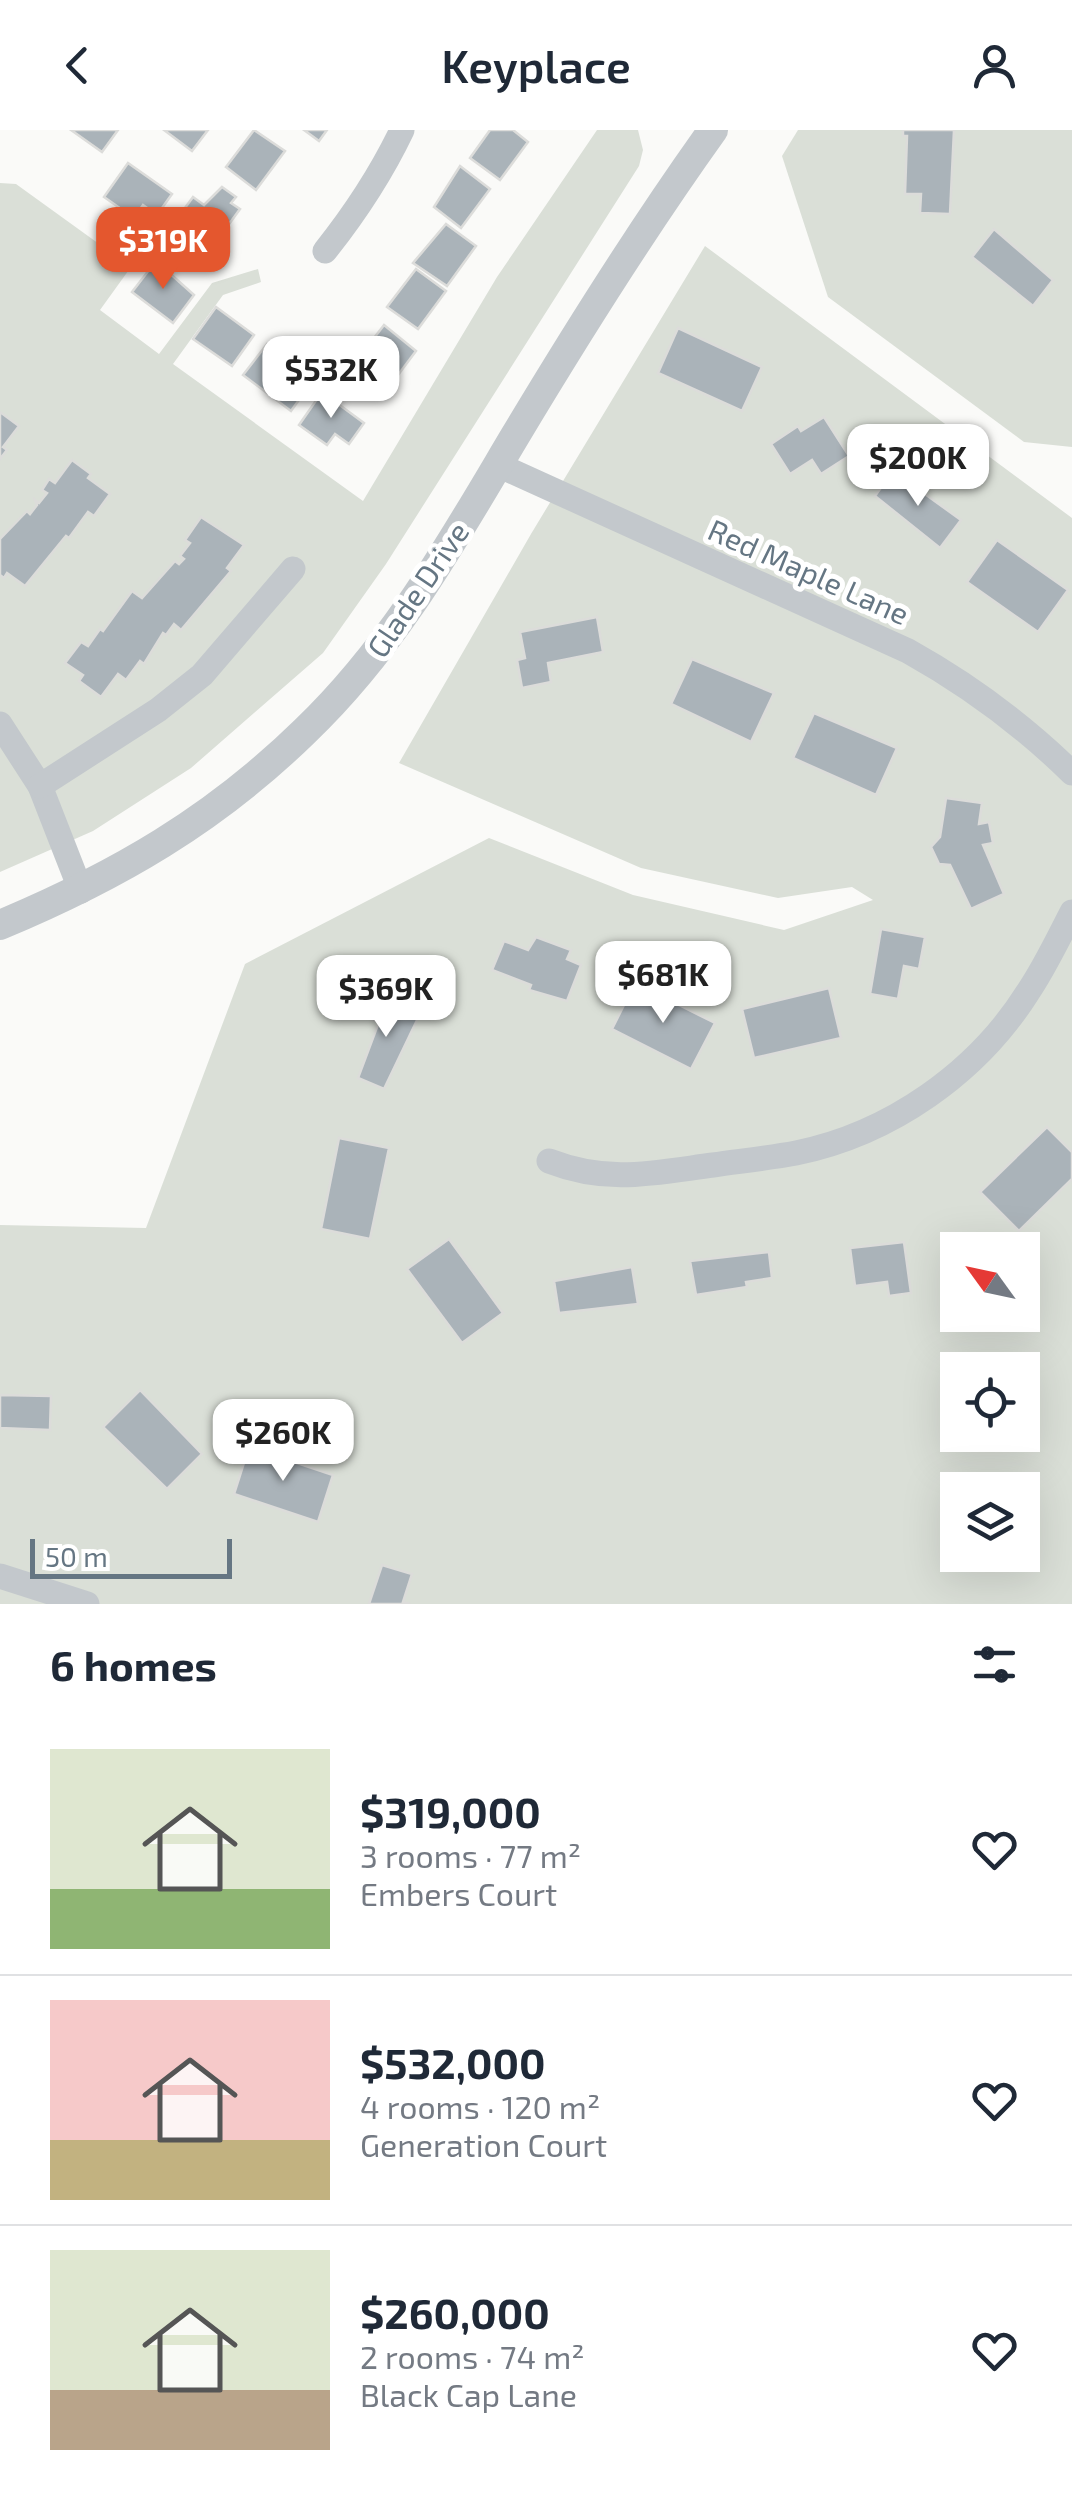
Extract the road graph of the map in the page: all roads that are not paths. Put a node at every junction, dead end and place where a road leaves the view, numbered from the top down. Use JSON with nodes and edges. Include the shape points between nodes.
{"nodes":[{"id":1,"x":402,"y":130,"type":"edge"},
{"id":2,"x":713,"y":130,"type":"edge"},
{"id":3,"x":325,"y":250,"type":"dead end"},
{"id":4,"x":498,"y":465,"type":"junction"},
{"id":5,"x":293,"y":568,"type":"dead end"},
{"id":6,"x":0,"y":724,"type":"edge"},
{"id":7,"x":1072,"y":773,"type":"edge"},
{"id":8,"x":40,"y":786,"type":"junction"},
{"id":9,"x":81,"y":891,"type":"junction"},
{"id":10,"x":1072,"y":912,"type":"edge"},
{"id":11,"x":0,"y":925,"type":"edge"},
{"id":12,"x":549,"y":1161,"type":"dead end"},
{"id":13,"x":0,"y":1576,"type":"edge"},
{"id":14,"x":87,"y":1604,"type":"edge"}],
"edges":[{"from":1,"to":3,"type":"street","via":[[356,212]]},
{"from":2,"to":4,"type":"street","name":"Glade Drive","via":[[609,280]]},
{"from":4,"to":7,"type":"street","name":"Red Maple Lane","via":[[908,650],[1002,710]]},
{"from":4,"to":9,"type":"street","name":"Glade Drive","via":[[402,618],[307,730],[190,826]]},
{"from":5,"to":8,"type":"street","via":[[202,675]]},
{"from":6,"to":8,"type":"street"},
{"from":8,"to":9,"type":"street"},
{"from":9,"to":11,"type":"street","name":"Glade Drive"},
{"from":10,"to":12,"type":"street","via":[[1001,1030],[965,1068],[887,1120],[798,1152],[638,1176],[577,1172]]},
{"from":13,"to":14,"type":"street"}]}
